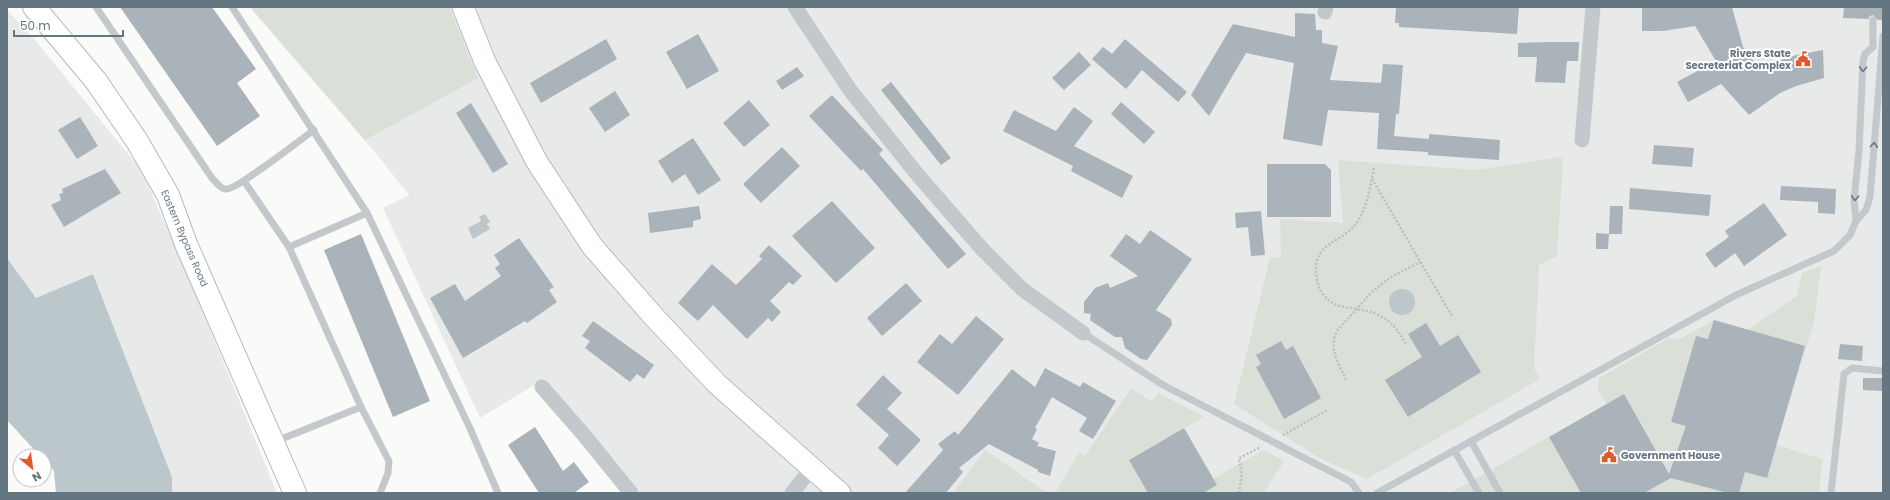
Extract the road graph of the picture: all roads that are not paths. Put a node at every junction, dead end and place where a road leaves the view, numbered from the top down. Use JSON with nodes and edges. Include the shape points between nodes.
{"nodes":[{"id":1,"x":34,"y":7,"type":"edge"},
{"id":2,"x":96,"y":7,"type":"edge"},
{"id":3,"x":232,"y":7,"type":"edge"},
{"id":4,"x":463,"y":7,"type":"edge"},
{"id":5,"x":795,"y":7,"type":"edge"},
{"id":6,"x":1593,"y":7,"type":"edge"},
{"id":7,"x":1873,"y":20,"type":"dead end"},
{"id":8,"x":1883,"y":36,"type":"edge"},
{"id":9,"x":314,"y":130,"type":"junction"},
{"id":10,"x":1582,"y":140,"type":"dead end"},
{"id":11,"x":244,"y":181,"type":"junction"},
{"id":12,"x":367,"y":213,"type":"junction"},
{"id":13,"x":1856,"y":221,"type":"junction"},
{"id":14,"x":289,"y":247,"type":"junction"},
{"id":15,"x":1082,"y":333,"type":"joint"},
{"id":16,"x":1883,"y":370,"type":"edge"},
{"id":17,"x":542,"y":388,"type":"dead end"},
{"id":18,"x":361,"y":407,"type":"junction"},
{"id":19,"x":1471,"y":441,"type":"junction"},
{"id":20,"x":274,"y":442,"type":"junction"},
{"id":21,"x":1454,"y":450,"type":"junction"},
{"id":22,"x":811,"y":469,"type":"junction"},
{"id":23,"x":295,"y":493,"type":"edge"},
{"id":24,"x":380,"y":493,"type":"edge"},
{"id":25,"x":498,"y":493,"type":"edge"},
{"id":26,"x":631,"y":493,"type":"edge"},
{"id":27,"x":792,"y":493,"type":"edge"},
{"id":28,"x":840,"y":493,"type":"edge"},
{"id":29,"x":1359,"y":493,"type":"edge"},
{"id":30,"x":1377,"y":493,"type":"edge"},
{"id":31,"x":1479,"y":493,"type":"edge"},
{"id":32,"x":1500,"y":493,"type":"edge"},
{"id":33,"x":1831,"y":493,"type":"edge"}],
"edges":[{"from":1,"to":20,"type":"main road","name":"Eastern Bypass Road","via":[[96,81],[137,141],[168,195],[186,244]]},
{"from":2,"to":11,"type":"lane","via":[[212,178],[224,189]]},
{"from":3,"to":9,"type":"lane"},
{"from":4,"to":22,"type":"street","via":[[485,62],[537,162],[592,246],[717,384]]},
{"from":5,"to":15,"type":"street","via":[[850,90],[916,174],[982,249],[1022,289]]},
{"from":6,"to":10,"type":"street"},
{"from":7,"to":13,"type":"lane","one_way":true,"via":[[1873,47],[1865,54],[1863,62],[1854,201]]},
{"from":13,"to":8,"type":"lane","one_way":true,"via":[[1866,210],[1870,198]]},
{"from":9,"to":11,"type":"lane"},
{"from":9,"to":12,"type":"lane"},
{"from":11,"to":14,"type":"lane"},
{"from":12,"to":14,"type":"lane"},
{"from":12,"to":25,"type":"lane","via":[[469,426]]},
{"from":13,"to":19,"type":"lane","via":[[1850,235],[1834,251],[1736,295]]},
{"from":14,"to":18,"type":"lane"},
{"from":15,"to":29,"type":"lane","via":[[1163,384],[1351,482]]},
{"from":16,"to":33,"type":"lane","via":[[1852,368],[1844,374]]},
{"from":17,"to":26,"type":"street","via":[[584,434]]},
{"from":18,"to":20,"type":"lane"},
{"from":18,"to":24,"type":"lane","via":[[389,461],[388,473]]},
{"from":19,"to":21,"type":"lane"},
{"from":19,"to":32,"type":"lane"},
{"from":20,"to":23,"type":"main road","name":"Eastern Bypass Road"},
{"from":21,"to":30,"type":"lane"},
{"from":21,"to":31,"type":"lane"},
{"from":22,"to":27,"type":"street"},
{"from":22,"to":28,"type":"street"}]}
